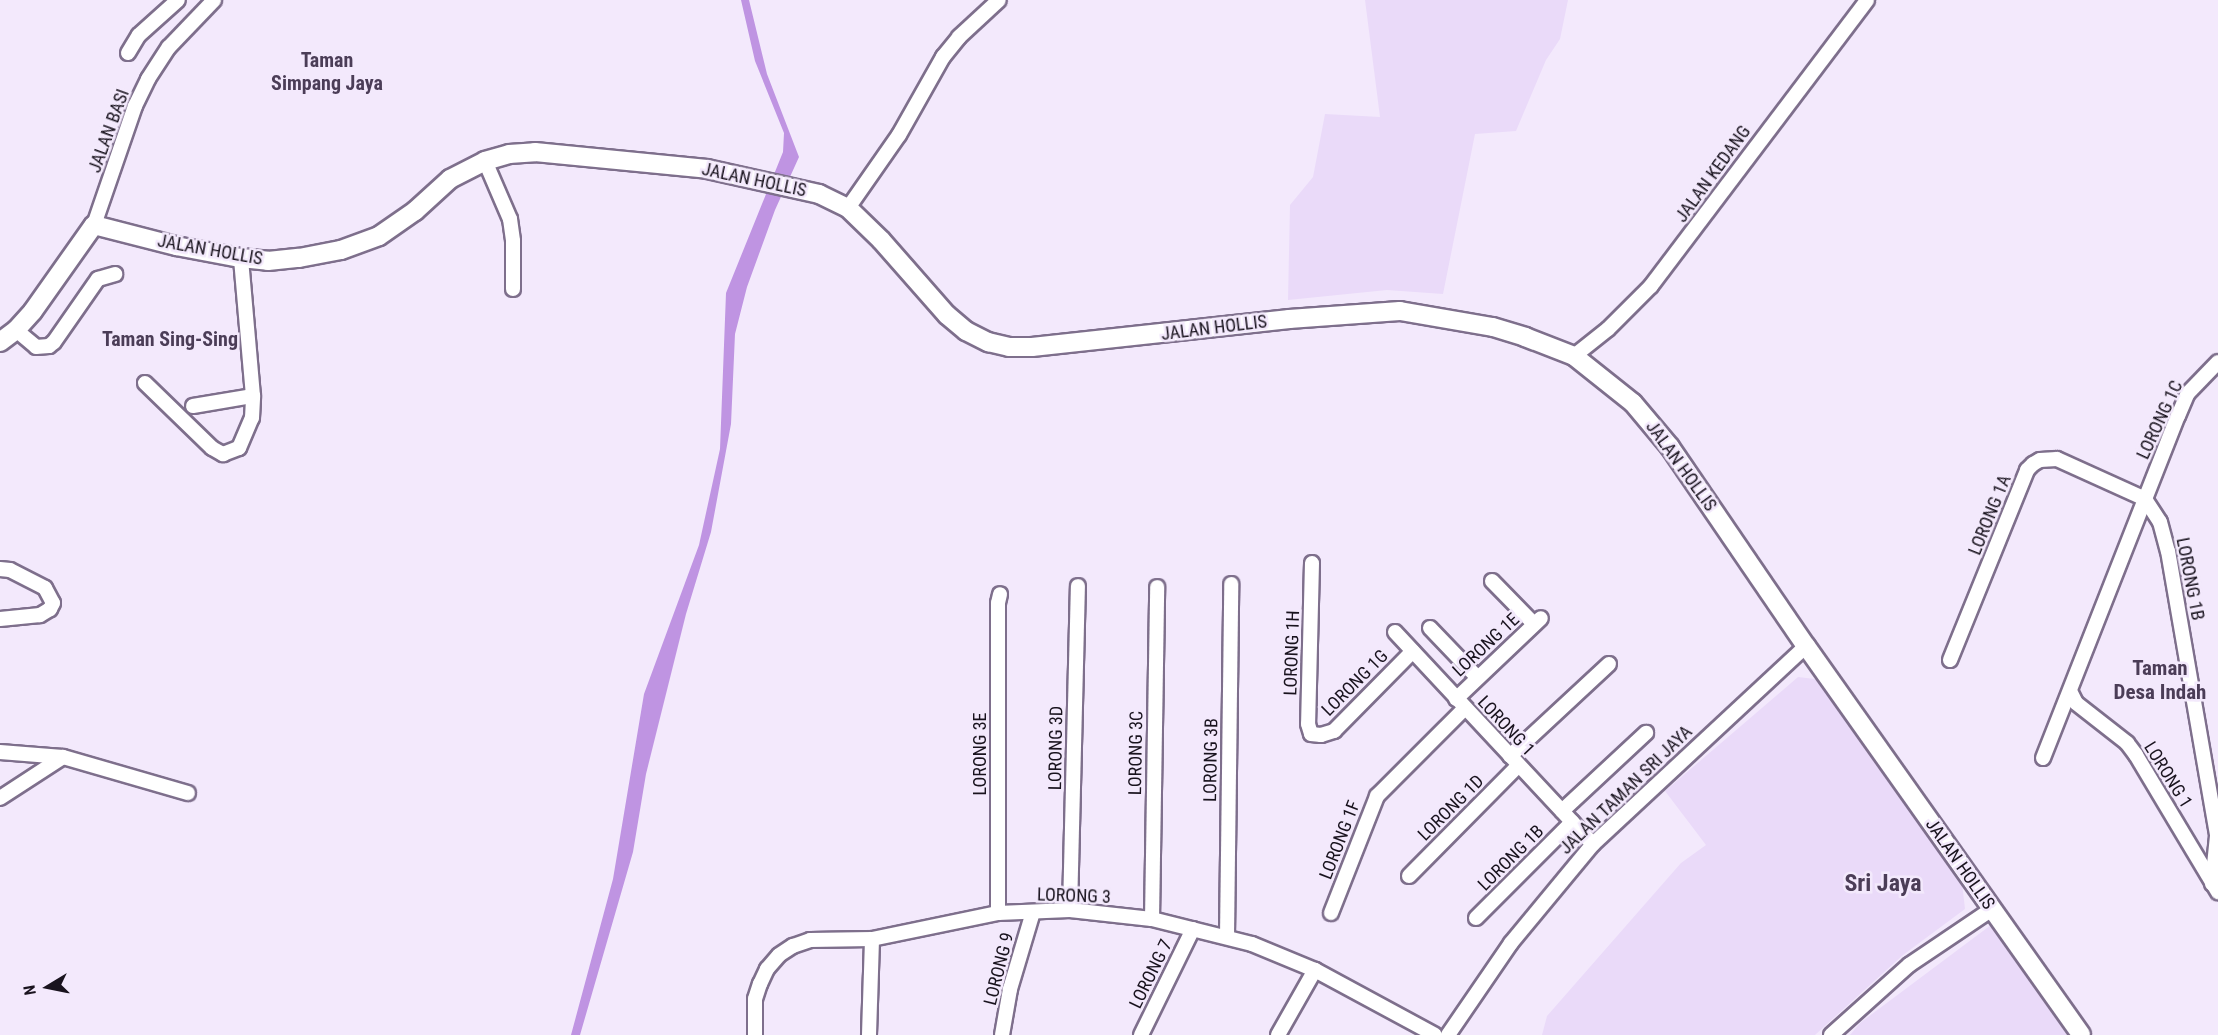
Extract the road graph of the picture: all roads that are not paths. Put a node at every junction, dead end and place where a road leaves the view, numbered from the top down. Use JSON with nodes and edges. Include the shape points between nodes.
{"nodes":[{"id":1,"x":178,"y":0,"type":"edge"},
{"id":2,"x":214,"y":0,"type":"edge"},
{"id":3,"x":999,"y":0,"type":"edge"},
{"id":4,"x":1867,"y":0,"type":"edge"},
{"id":5,"x":128,"y":53,"type":"dead end"},
{"id":6,"x":485,"y":161,"type":"junction"},
{"id":7,"x":848,"y":208,"type":"junction"},
{"id":8,"x":94,"y":225,"type":"junction"},
{"id":9,"x":241,"y":258,"type":"junction"},
{"id":10,"x":115,"y":274,"type":"dead end"},
{"id":11,"x":513,"y":289,"type":"dead end"},
{"id":12,"x":16,"y":330,"type":"junction"},
{"id":13,"x":0,"y":342,"type":"edge"},
{"id":14,"x":1574,"y":356,"type":"junction"},
{"id":15,"x":2218,"y":362,"type":"edge"},
{"id":16,"x":145,"y":383,"type":"dead end"},
{"id":17,"x":253,"y":396,"type":"junction"},
{"id":18,"x":193,"y":406,"type":"dead end"},
{"id":19,"x":2145,"y":499,"type":"junction"},
{"id":20,"x":1312,"y":563,"type":"dead end"},
{"id":21,"x":0,"y":569,"type":"edge"},
{"id":22,"x":1492,"y":580,"type":"dead end"},
{"id":23,"x":1230,"y":584,"type":"dead end"},
{"id":24,"x":1078,"y":586,"type":"dead end"},
{"id":25,"x":1157,"y":587,"type":"dead end"},
{"id":26,"x":1000,"y":594,"type":"dead end"},
{"id":27,"x":0,"y":619,"type":"edge"},
{"id":28,"x":1430,"y":628,"type":"dead end"},
{"id":29,"x":1395,"y":632,"type":"dead end"},
{"id":30,"x":1806,"y":646,"type":"junction"},
{"id":31,"x":1413,"y":651,"type":"junction"},
{"id":32,"x":1950,"y":660,"type":"dead end"},
{"id":33,"x":1609,"y":664,"type":"dead end"},
{"id":34,"x":1478,"y":678,"type":"junction"},
{"id":35,"x":2070,"y":691,"type":"junction"},
{"id":36,"x":1460,"y":703,"type":"junction"},
{"id":37,"x":1646,"y":733,"type":"dead end"},
{"id":38,"x":1321,"y":735,"type":"joint"},
{"id":39,"x":0,"y":752,"type":"edge"},
{"id":40,"x":63,"y":757,"type":"junction"},
{"id":41,"x":2043,"y":758,"type":"dead end"},
{"id":42,"x":1514,"y":760,"type":"junction"},
{"id":43,"x":189,"y":793,"type":"dead end"},
{"id":44,"x":0,"y":798,"type":"edge"},
{"id":45,"x":1562,"y":811,"type":"junction"},
{"id":46,"x":1572,"y":822,"type":"junction"},
{"id":47,"x":1593,"y":844,"type":"junction"},
{"id":48,"x":1409,"y":876,"type":"dead end"},
{"id":49,"x":2215,"y":888,"type":"edge"},
{"id":50,"x":1992,"y":909,"type":"junction"},
{"id":51,"x":1070,"y":910,"type":"junction"},
{"id":52,"x":1033,"y":912,"type":"junction"},
{"id":53,"x":998,"y":913,"type":"junction"},
{"id":54,"x":1331,"y":913,"type":"dead end"},
{"id":55,"x":1476,"y":918,"type":"dead end"},
{"id":56,"x":1152,"y":919,"type":"junction"},
{"id":57,"x":1193,"y":929,"type":"junction"},
{"id":58,"x":1227,"y":936,"type":"junction"},
{"id":59,"x":872,"y":939,"type":"junction"},
{"id":60,"x":1315,"y":970,"type":"junction"},
{"id":61,"x":755,"y":1035,"type":"edge"},
{"id":62,"x":869,"y":1035,"type":"edge"},
{"id":63,"x":1002,"y":1035,"type":"edge"},
{"id":64,"x":1141,"y":1035,"type":"edge"},
{"id":65,"x":1278,"y":1035,"type":"edge"},
{"id":66,"x":1435,"y":1035,"type":"edge"},
{"id":67,"x":1448,"y":1035,"type":"edge"},
{"id":68,"x":1831,"y":1035,"type":"edge"},
{"id":69,"x":2081,"y":1035,"type":"edge"}],
"edges":[{"from":1,"to":5,"type":"street","via":[[139,35]]},
{"from":2,"to":8,"type":"street","name":"JALAN BASI","via":[[169,47],[148,79]]},
{"from":3,"to":7,"type":"street","via":[[958,37],[943,57],[899,135]]},
{"from":4,"to":14,"type":"street","name":"JALAN KEDANG","via":[[1651,286]]},
{"from":6,"to":7,"type":"main road","name":"JALAN HOLLIS","via":[[535,152],[707,169],[790,185]]},
{"from":6,"to":9,"type":"main road","name":"JALAN HOLLIS","via":[[450,179],[416,211],[378,236],[341,250],[299,258]]},
{"from":6,"to":11,"type":"street","via":[[510,219]]},
{"from":7,"to":14,"type":"main road","name":"JALAN HOLLIS","via":[[947,315],[966,331],[999,344],[1032,347],[1400,311],[1493,327]]},
{"from":8,"to":9,"type":"main road","name":"JALAN HOLLIS"},
{"from":8,"to":12,"type":"main road"},
{"from":9,"to":17,"type":"street"},
{"from":10,"to":12,"type":"street","via":[[98,279],[49,346],[36,347]]},
{"from":12,"to":13,"type":"main road"},
{"from":14,"to":30,"type":"main road","name":"JALAN HOLLIS","via":[[1633,403],[1670,447]]},
{"from":15,"to":19,"type":"street","name":"LORONG 1C","via":[[2188,393]]},
{"from":16,"to":17,"type":"street","via":[[223,454],[235,452],[243,442],[252,418]]},
{"from":17,"to":18,"type":"street"},
{"from":19,"to":32,"type":"street","name":"LORONG 1A","via":[[2057,459],[2033,464],[2027,470]]},
{"from":19,"to":35,"type":"street"},
{"from":19,"to":49,"type":"street","name":"LORONG 1B","via":[[2160,522],[2168,550],[2217,836]]},
{"from":20,"to":38,"type":"street","name":"LORONG 1H","via":[[1309,730],[1315,736]]},
{"from":21,"to":27,"type":"street","via":[[45,588],[53,600],[50,609],[40,615]]},
{"from":22,"to":34,"type":"street","name":"LORONG 1E","via":[[1538,621]]},
{"from":23,"to":58,"type":"street","name":"LORONG 3B"},
{"from":24,"to":51,"type":"street","name":"LORONG 3D"},
{"from":25,"to":56,"type":"street","name":"LORONG 3C"},
{"from":26,"to":53,"type":"street","name":"LORONG 3E"},
{"from":28,"to":34,"type":"street"},
{"from":29,"to":31,"type":"street","name":"LORONG 1"},
{"from":30,"to":47,"type":"street","name":"JALAN TAMAN SRI JAYA"},
{"from":30,"to":50,"type":"main road","name":"JALAN HOLLIS"},
{"from":31,"to":36,"type":"street","name":"LORONG 1"},
{"from":31,"to":38,"type":"street","name":"LORONG 1G","via":[[1334,731]]},
{"from":33,"to":42,"type":"street"},
{"from":34,"to":36,"type":"street","name":"LORONG 1E"},
{"from":35,"to":41,"type":"street"},
{"from":35,"to":49,"type":"street","name":"LORONG 1","via":[[2076,703],[2127,743],[2136,755]]},
{"from":36,"to":42,"type":"street","name":"LORONG 1"},
{"from":36,"to":54,"type":"street","name":"LORONG 1F","via":[[1377,796]]},
{"from":37,"to":45,"type":"street"},
{"from":39,"to":40,"type":"street"},
{"from":40,"to":43,"type":"street"},
{"from":40,"to":44,"type":"street"},
{"from":42,"to":45,"type":"street","name":"LORONG 1"},
{"from":42,"to":48,"type":"street","name":"LORONG 1D"},
{"from":45,"to":46,"type":"street","name":"LORONG 1"},
{"from":46,"to":47,"type":"street","name":"LORONG 1"},
{"from":46,"to":55,"type":"street","name":"LORONG 1B"},
{"from":47,"to":67,"type":"street","name":"JALAN TAMAN SRI JAYA","via":[[1511,943]]},
{"from":50,"to":68,"type":"street","via":[[1909,965]]},
{"from":50,"to":69,"type":"main road","name":"JALAN HOLLIS"},
{"from":51,"to":52,"type":"street","name":"LORONG 3"},
{"from":51,"to":56,"type":"street","name":"LORONG 3"},
{"from":52,"to":53,"type":"street","name":"LORONG 3"},
{"from":52,"to":63,"type":"street","name":"LORONG 9"},
{"from":53,"to":59,"type":"street","name":"LORONG 3"},
{"from":56,"to":57,"type":"street","name":"LORONG 3"},
{"from":57,"to":58,"type":"street","name":"LORONG 3"},
{"from":57,"to":64,"type":"street","name":"LORONG 7"},
{"from":58,"to":60,"type":"street","name":"LORONG 3"},
{"from":59,"to":61,"type":"street","name":"LORONG 3","via":[[810,940],[779,955],[767,969],[755,999]]},
{"from":59,"to":62,"type":"street"},
{"from":60,"to":65,"type":"street"},
{"from":60,"to":66,"type":"street","name":"LORONG 3"}]}
